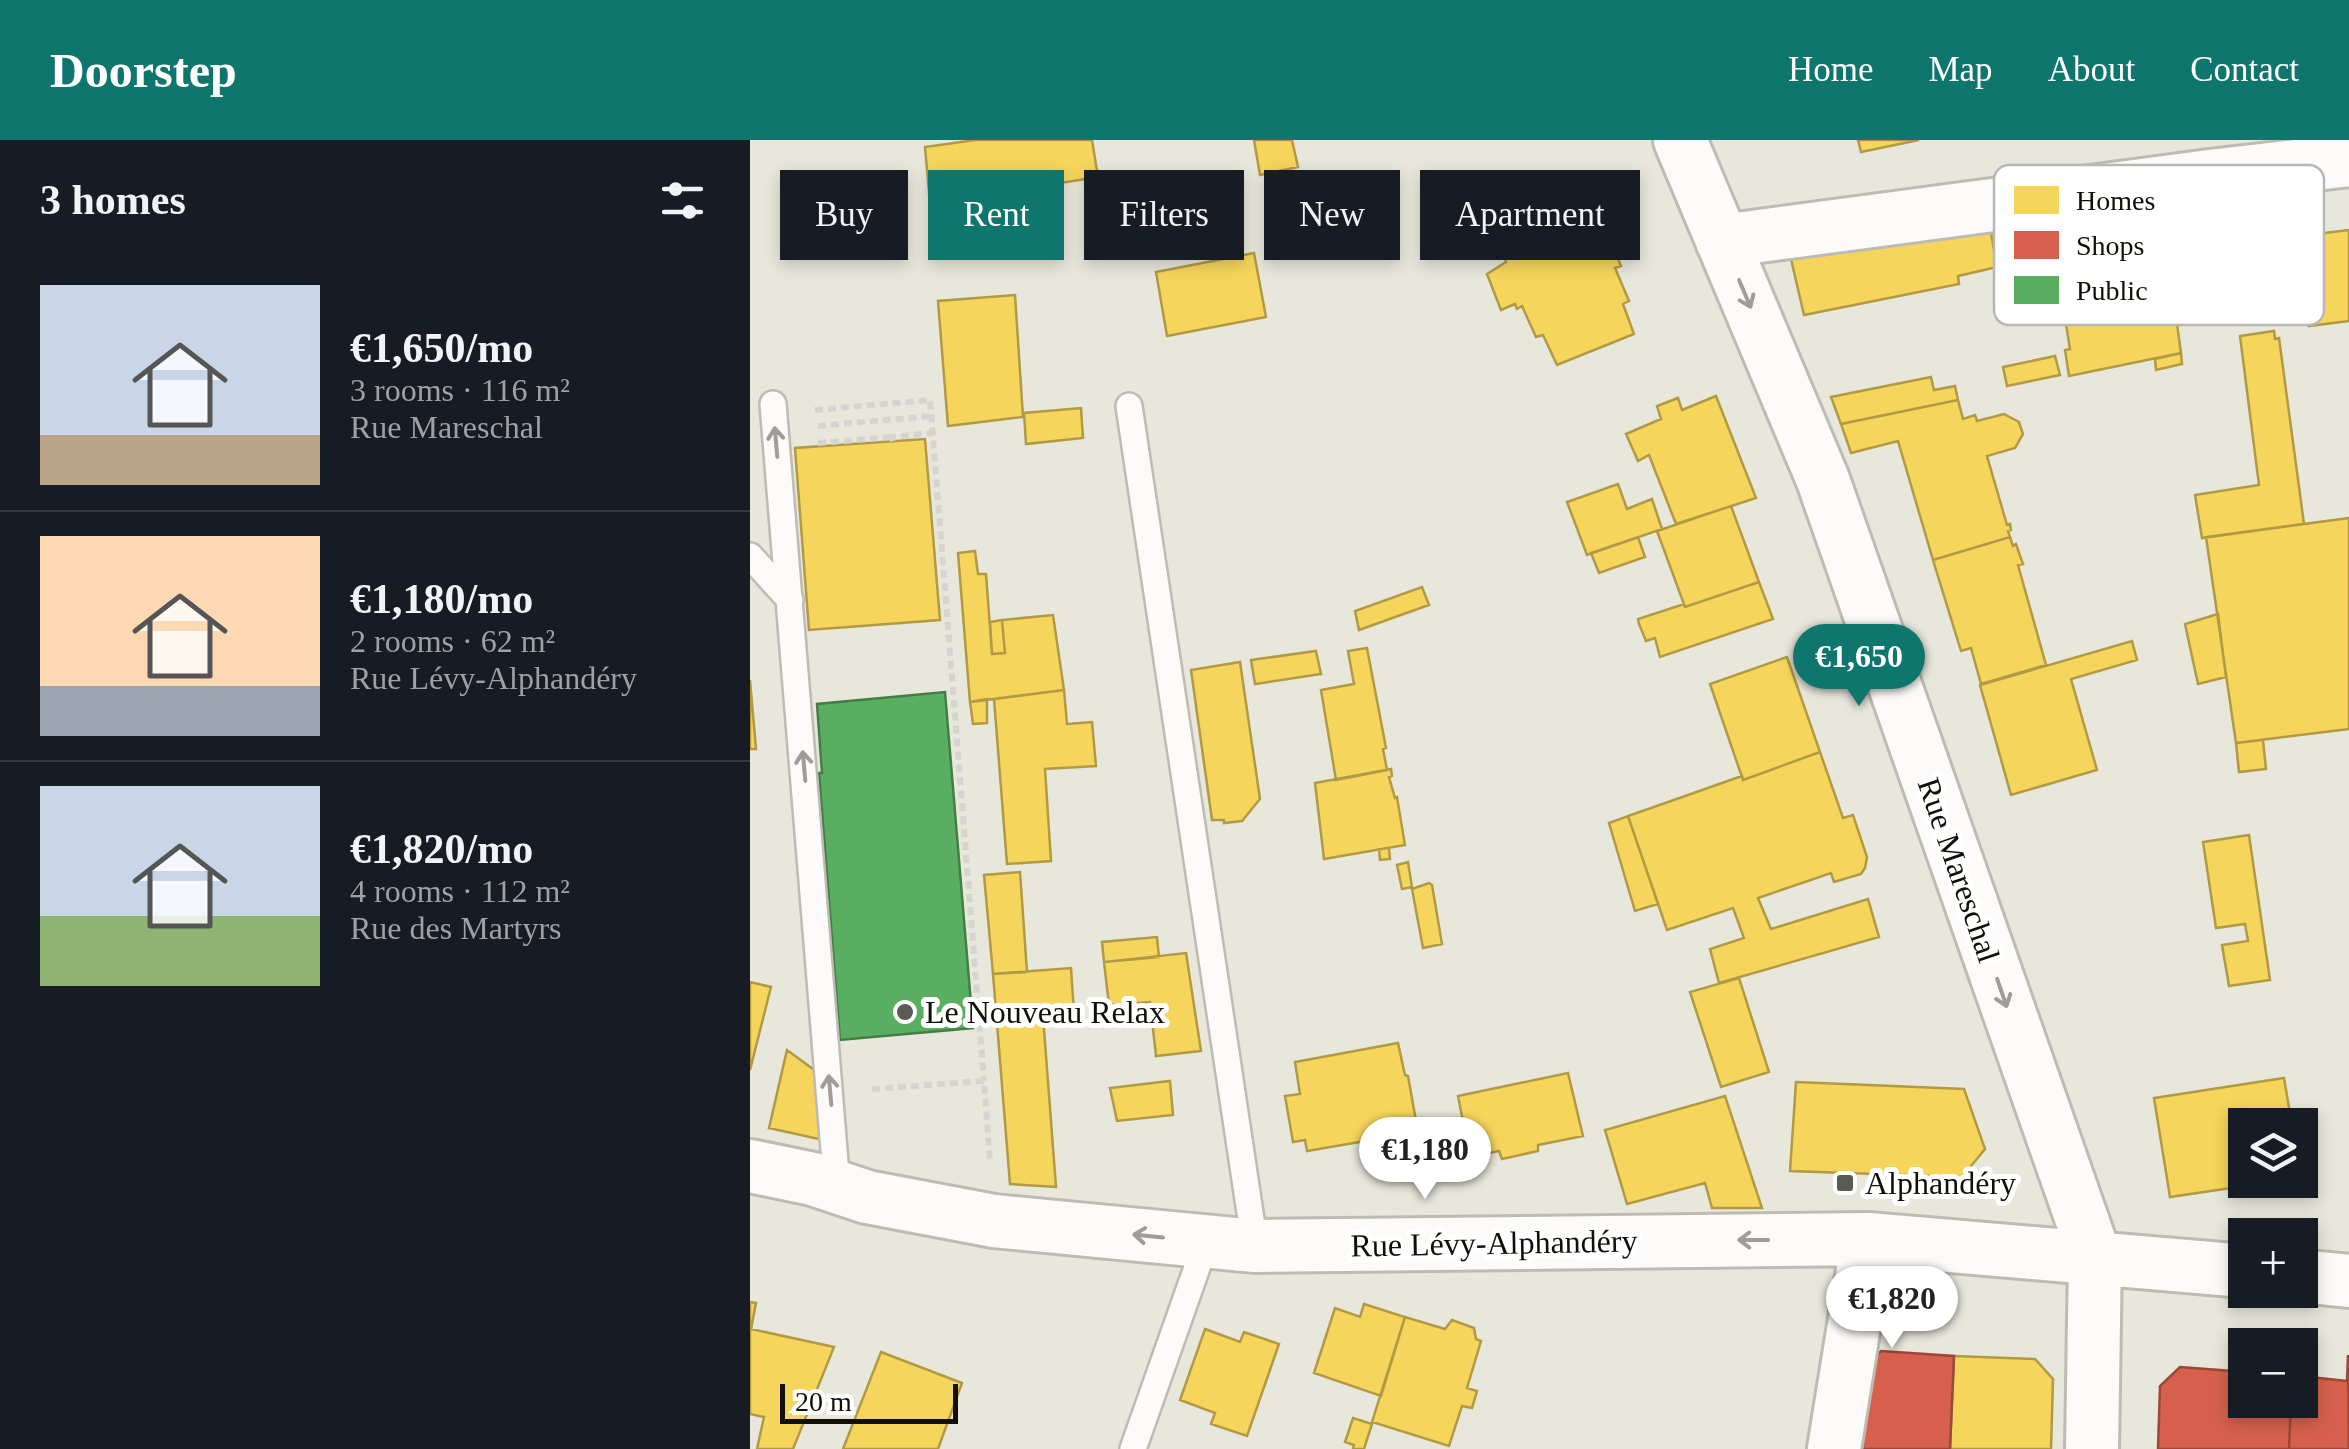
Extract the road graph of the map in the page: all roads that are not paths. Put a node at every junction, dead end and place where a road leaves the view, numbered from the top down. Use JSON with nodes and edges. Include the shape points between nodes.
{"nodes":[{"id":1,"x":1680,"y":140,"type":"edge"},
{"id":2,"x":2349,"y":160,"type":"edge"},
{"id":3,"x":2305,"y":165,"type":"edge"},
{"id":4,"x":1994,"y":204,"type":"edge"},
{"id":5,"x":1722,"y":241,"type":"junction"},
{"id":6,"x":773,"y":404,"type":"dead end"},
{"id":7,"x":1129,"y":406,"type":"dead end"},
{"id":8,"x":750,"y":556,"type":"edge"},
{"id":9,"x":790,"y":600,"type":"junction"},
{"id":10,"x":750,"y":1166,"type":"edge"},
{"id":11,"x":838,"y":1187,"type":"junction"},
{"id":12,"x":1868,"y":1239,"type":"junction"},
{"id":13,"x":1230,"y":1244,"type":"junction"},
{"id":14,"x":2094,"y":1257,"type":"junction"},
{"id":15,"x":2228,"y":1269,"type":"edge"},
{"id":16,"x":2318,"y":1278,"type":"edge"},
{"id":17,"x":2349,"y":1281,"type":"edge"},
{"id":18,"x":1133,"y":1449,"type":"edge"},
{"id":19,"x":1834,"y":1449,"type":"edge"},
{"id":20,"x":2092,"y":1449,"type":"edge"}],
"edges":[{"from":1,"to":5,"type":"street","name":"Rue Mareschal"},
{"from":2,"to":3,"type":"street"},
{"from":4,"to":5,"type":"street"},
{"from":5,"to":14,"type":"street","name":"Rue Mareschal","one_way":true,"via":[[1823,480]]},
{"from":9,"to":6,"type":"lane","one_way":true},
{"from":7,"to":13,"type":"lane"},
{"from":8,"to":9,"type":"lane"},
{"from":11,"to":9,"type":"lane","one_way":true},
{"from":10,"to":11,"type":"street","name":"Rue Lévy-Alphandéry"},
{"from":13,"to":11,"type":"street","name":"Rue Lévy-Alphandéry","one_way":true,"via":[[994,1222]]},
{"from":12,"to":13,"type":"street","name":"Rue Lévy-Alphandéry","one_way":true},
{"from":12,"to":14,"type":"street","name":"Rue Lévy-Alphandéry"},
{"from":12,"to":19,"type":"street"},
{"from":13,"to":18,"type":"lane"},
{"from":14,"to":15,"type":"street","name":"Rue Lévy-Alphandéry"},
{"from":14,"to":20,"type":"street","name":"Rue Mareschal"},
{"from":16,"to":17,"type":"street"}]}
